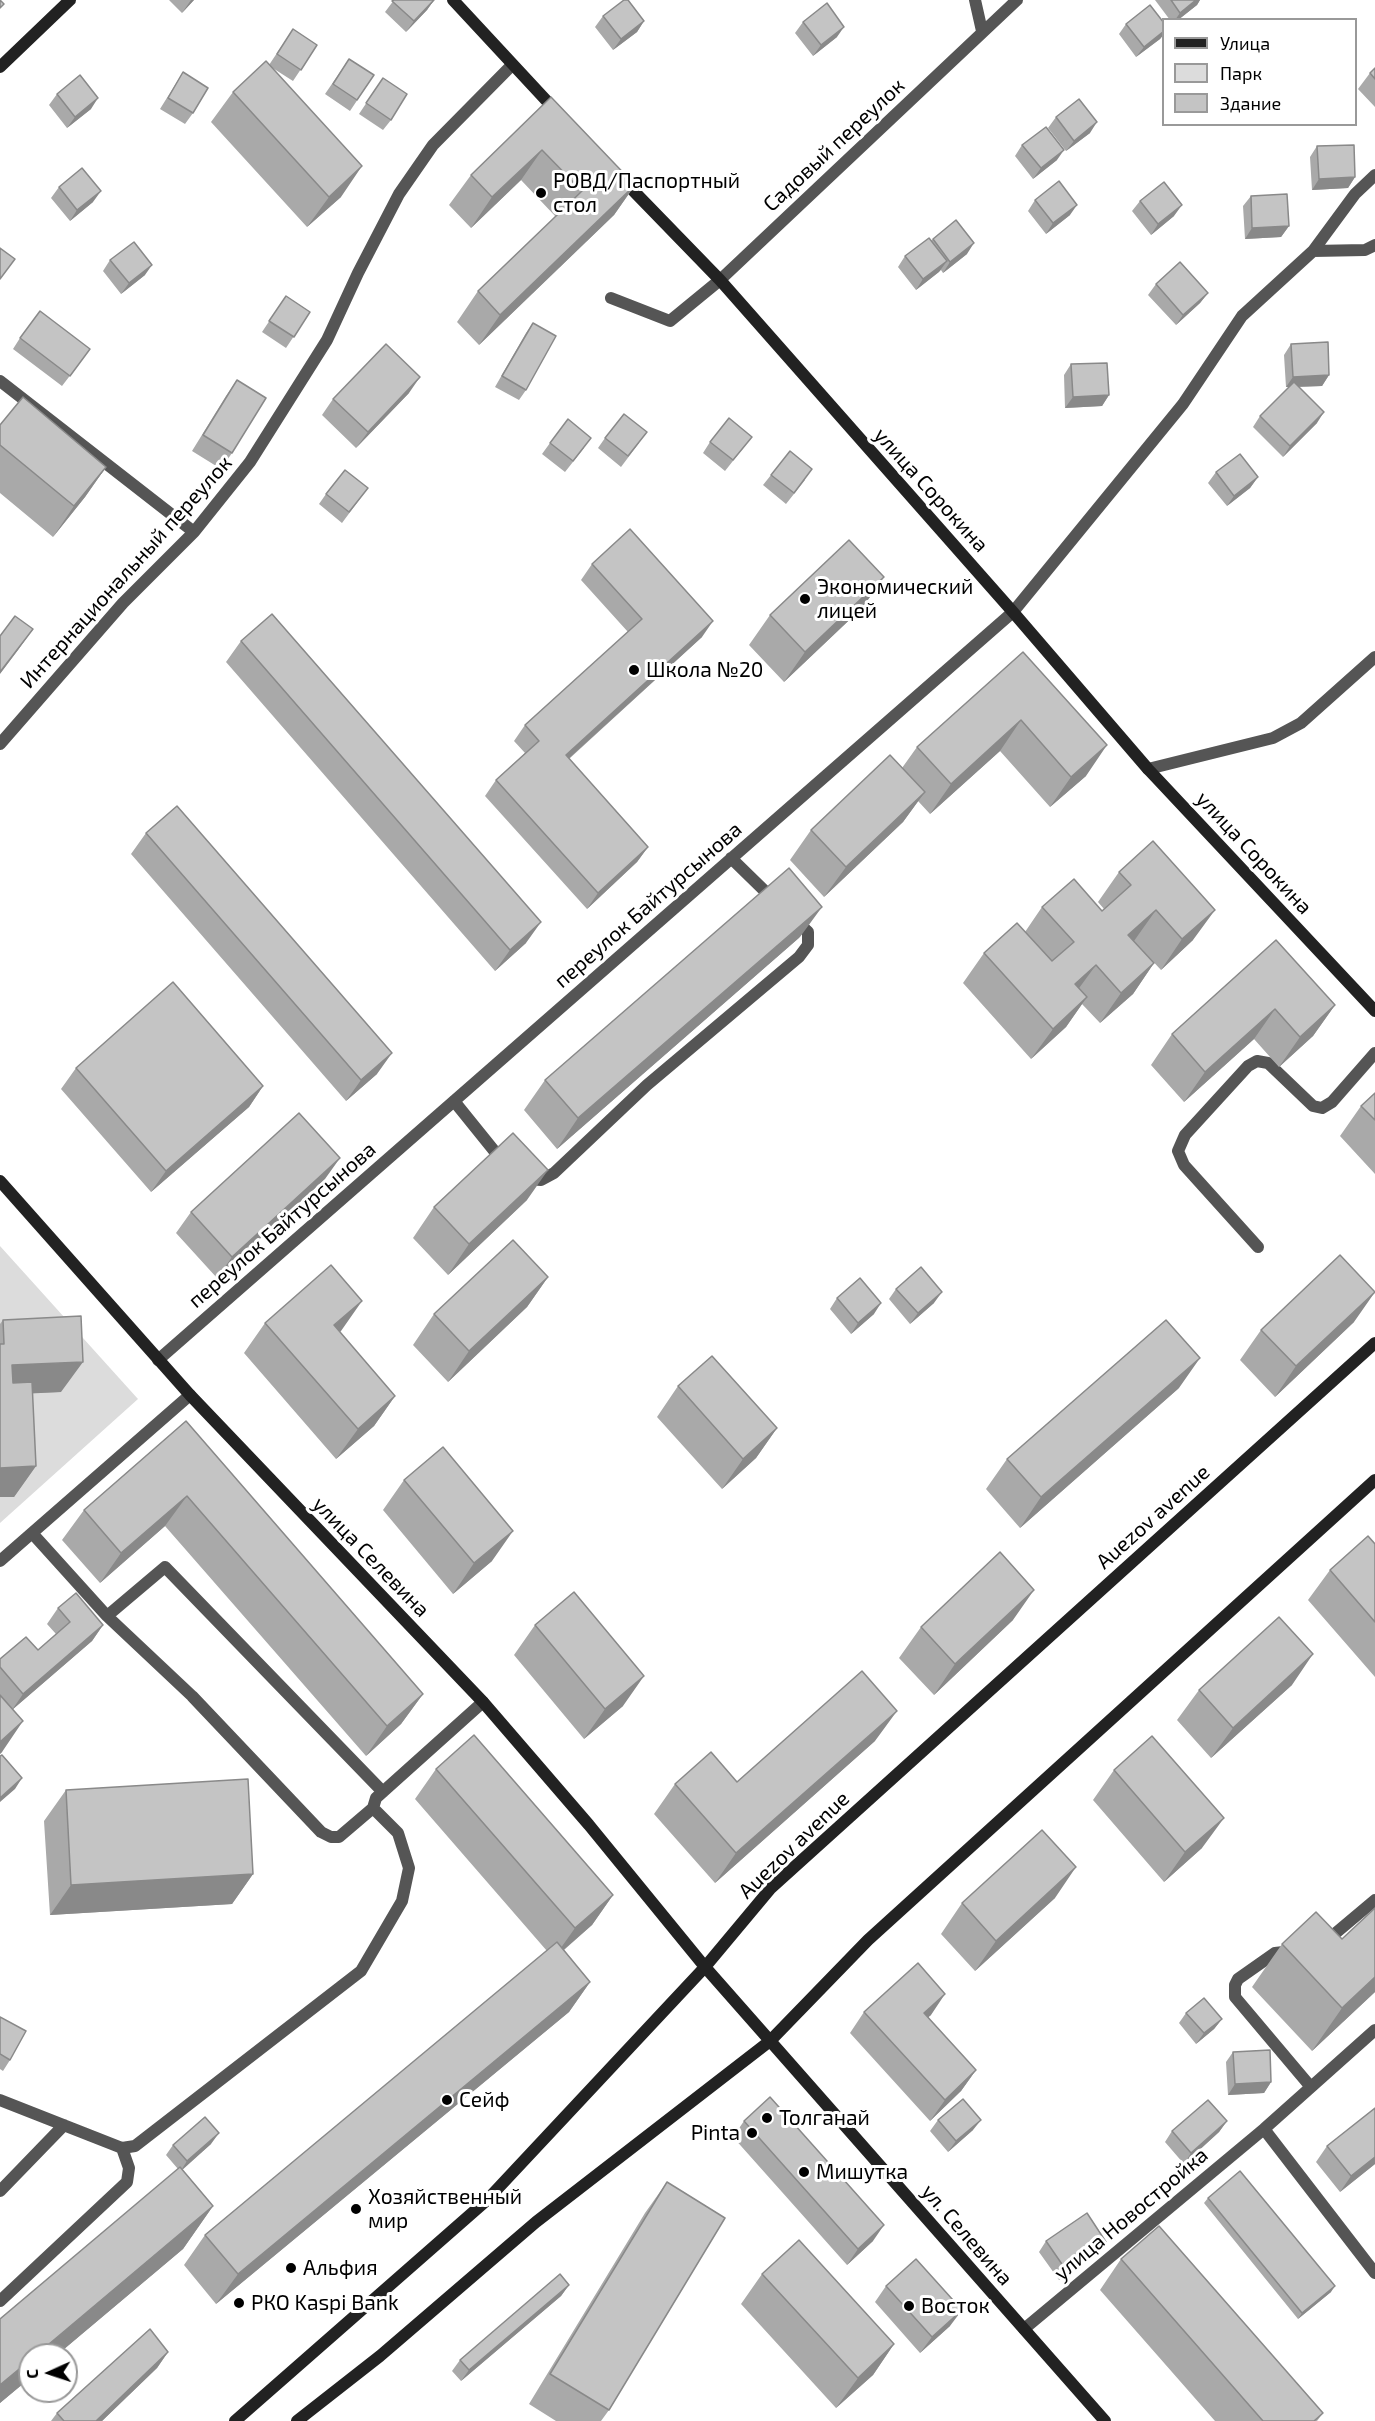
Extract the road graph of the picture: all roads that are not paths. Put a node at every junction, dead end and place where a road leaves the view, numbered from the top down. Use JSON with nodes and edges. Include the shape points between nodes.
{"nodes":[{"id":1,"x":70,"y":0,"type":"edge"},
{"id":2,"x":453,"y":0,"type":"edge"},
{"id":3,"x":975,"y":0,"type":"edge"},
{"id":4,"x":1017,"y":0,"type":"edge"},
{"id":5,"x":982,"y":31,"type":"junction"},
{"id":6,"x":512,"y":65,"type":"junction"},
{"id":7,"x":0,"y":67,"type":"edge"},
{"id":8,"x":570,"y":125,"type":"edge"},
{"id":9,"x":611,"y":168,"type":"edge"},
{"id":10,"x":1375,"y":175,"type":"edge"},
{"id":11,"x":1375,"y":246,"type":"edge"},
{"id":12,"x":1313,"y":250,"type":"junction"},
{"id":13,"x":720,"y":280,"type":"junction"},
{"id":14,"x":610,"y":298,"type":"dead end"},
{"id":15,"x":0,"y":381,"type":"edge"},
{"id":16,"x":194,"y":532,"type":"junction"},
{"id":17,"x":1013,"y":612,"type":"junction"},
{"id":18,"x":1375,"y":657,"type":"edge"},
{"id":19,"x":0,"y":744,"type":"edge"},
{"id":20,"x":1148,"y":769,"type":"junction"},
{"id":21,"x":731,"y":858,"type":"junction"},
{"id":22,"x":1375,"y":1011,"type":"edge"},
{"id":23,"x":1375,"y":1053,"type":"edge"},
{"id":24,"x":454,"y":1101,"type":"junction"},
{"id":25,"x":0,"y":1181,"type":"edge"},
{"id":26,"x":1258,"y":1247,"type":"dead end"},
{"id":27,"x":1375,"y":1343,"type":"edge"},
{"id":28,"x":158,"y":1360,"type":"junction"},
{"id":29,"x":190,"y":1395,"type":"junction"},
{"id":30,"x":1375,"y":1480,"type":"edge"},
{"id":31,"x":32,"y":1533,"type":"junction"},
{"id":32,"x":0,"y":1561,"type":"edge"},
{"id":33,"x":107,"y":1616,"type":"junction"},
{"id":34,"x":483,"y":1702,"type":"junction"},
{"id":35,"x":383,"y":1792,"type":"junction"},
{"id":36,"x":373,"y":1808,"type":"junction"},
{"id":37,"x":1375,"y":1900,"type":"edge"},
{"id":38,"x":705,"y":1967,"type":"junction"},
{"id":39,"x":1375,"y":2030,"type":"edge"},
{"id":40,"x":770,"y":2041,"type":"junction"},
{"id":41,"x":1310,"y":2086,"type":"junction"},
{"id":42,"x":0,"y":2100,"type":"edge"},
{"id":43,"x":64,"y":2124,"type":"junction"},
{"id":44,"x":1264,"y":2129,"type":"junction"},
{"id":45,"x":122,"y":2148,"type":"junction"},
{"id":46,"x":0,"y":2191,"type":"edge"},
{"id":47,"x":1375,"y":2273,"type":"edge"},
{"id":48,"x":0,"y":2301,"type":"edge"},
{"id":49,"x":1024,"y":2330,"type":"junction"},
{"id":50,"x":236,"y":2421,"type":"edge"},
{"id":51,"x":297,"y":2421,"type":"edge"},
{"id":52,"x":1105,"y":2421,"type":"edge"}],
"edges":[{"from":1,"to":7,"type":"main road"},
{"from":2,"to":6,"type":"main road"},
{"from":3,"to":5,"type":"street"},
{"from":4,"to":5,"type":"street","name":"Садовый переулок"},
{"from":5,"to":13,"type":"street","name":"Садовый переулок"},
{"from":6,"to":8,"type":"main road"},
{"from":6,"to":16,"type":"street","name":"Интернациональный переулок","via":[[433,145],[399,194],[327,340],[250,462]]},
{"from":9,"to":13,"type":"main road","name":"улица Сорокина"},
{"from":10,"to":12,"type":"street","name":"переулок Байтурсынова","via":[[1355,194]]},
{"from":11,"to":12,"type":"street","via":[[1365,250]]},
{"from":12,"to":17,"type":"street","name":"переулок Байтурсынова","via":[[1242,316],[1183,404]]},
{"from":13,"to":14,"type":"street","name":"Садовый переулок","via":[[670,321]]},
{"from":13,"to":17,"type":"main road","name":"улица Сорокина"},
{"from":15,"to":16,"type":"street"},
{"from":16,"to":19,"type":"street","name":"Интернациональный переулок","via":[[123,603]]},
{"from":17,"to":20,"type":"main road","name":"улица Сорокина"},
{"from":17,"to":21,"type":"street","name":"переулок Байтурсынова"},
{"from":18,"to":20,"type":"street","via":[[1301,723],[1273,738]]},
{"from":20,"to":22,"type":"main road","name":"улица Сорокина"},
{"from":21,"to":24,"type":"street","name":"переулок Байтурсынова"},
{"from":21,"to":24,"type":"street","via":[[808,932],[808,945],[799,957],[647,1085],[554,1173],[541,1180],[513,1175]]},
{"from":23,"to":26,"type":"street","via":[[1332,1102],[1322,1108],[1313,1106],[1268,1063],[1257,1061],[1185,1135],[1178,1151],[1184,1165]]},
{"from":24,"to":28,"type":"street","name":"переулок Байтурсынова"},
{"from":25,"to":28,"type":"main road","name":"улица Селевина"},
{"from":27,"to":38,"type":"main road","name":"Auezov avenue","via":[[771,1888]]},
{"from":28,"to":29,"type":"main road","name":"улица Селевина"},
{"from":29,"to":31,"type":"street"},
{"from":29,"to":34,"type":"main road","name":"улица Селевина"},
{"from":30,"to":40,"type":"main road","via":[[868,1940]]},
{"from":31,"to":32,"type":"street"},
{"from":31,"to":33,"type":"street"},
{"from":33,"to":35,"type":"street","via":[[165,1567]]},
{"from":33,"to":36,"type":"street","via":[[192,1696],[321,1832],[339,1837]]},
{"from":34,"to":35,"type":"street"},
{"from":34,"to":38,"type":"main road","name":"улица Селевина"},
{"from":35,"to":36,"type":"street"},
{"from":36,"to":45,"type":"street","via":[[398,1833],[409,1868],[402,1900],[361,1971],[142,2143]]},
{"from":37,"to":41,"type":"street","via":[[1318,1947],[1275,1953],[1238,1979],[1235,1997]]},
{"from":38,"to":40,"type":"main road","name":"ул. Селевина"},
{"from":38,"to":50,"type":"main road","name":"Auezov avenue","via":[[487,2200]]},
{"from":39,"to":41,"type":"street","name":"улица Новостройка"},
{"from":40,"to":49,"type":"main road","name":"ул. Селевина"},
{"from":40,"to":51,"type":"main road","via":[[536,2222],[380,2356]]},
{"from":41,"to":44,"type":"street","name":"улица Новостройка"},
{"from":42,"to":43,"type":"street"},
{"from":43,"to":45,"type":"street"},
{"from":43,"to":46,"type":"street"},
{"from":44,"to":47,"type":"street"},
{"from":44,"to":49,"type":"street","name":"улица Новостройка"},
{"from":45,"to":48,"type":"street","via":[[129,2168],[127,2182]]},
{"from":49,"to":52,"type":"main road","name":"ул. Селевина"}]}
